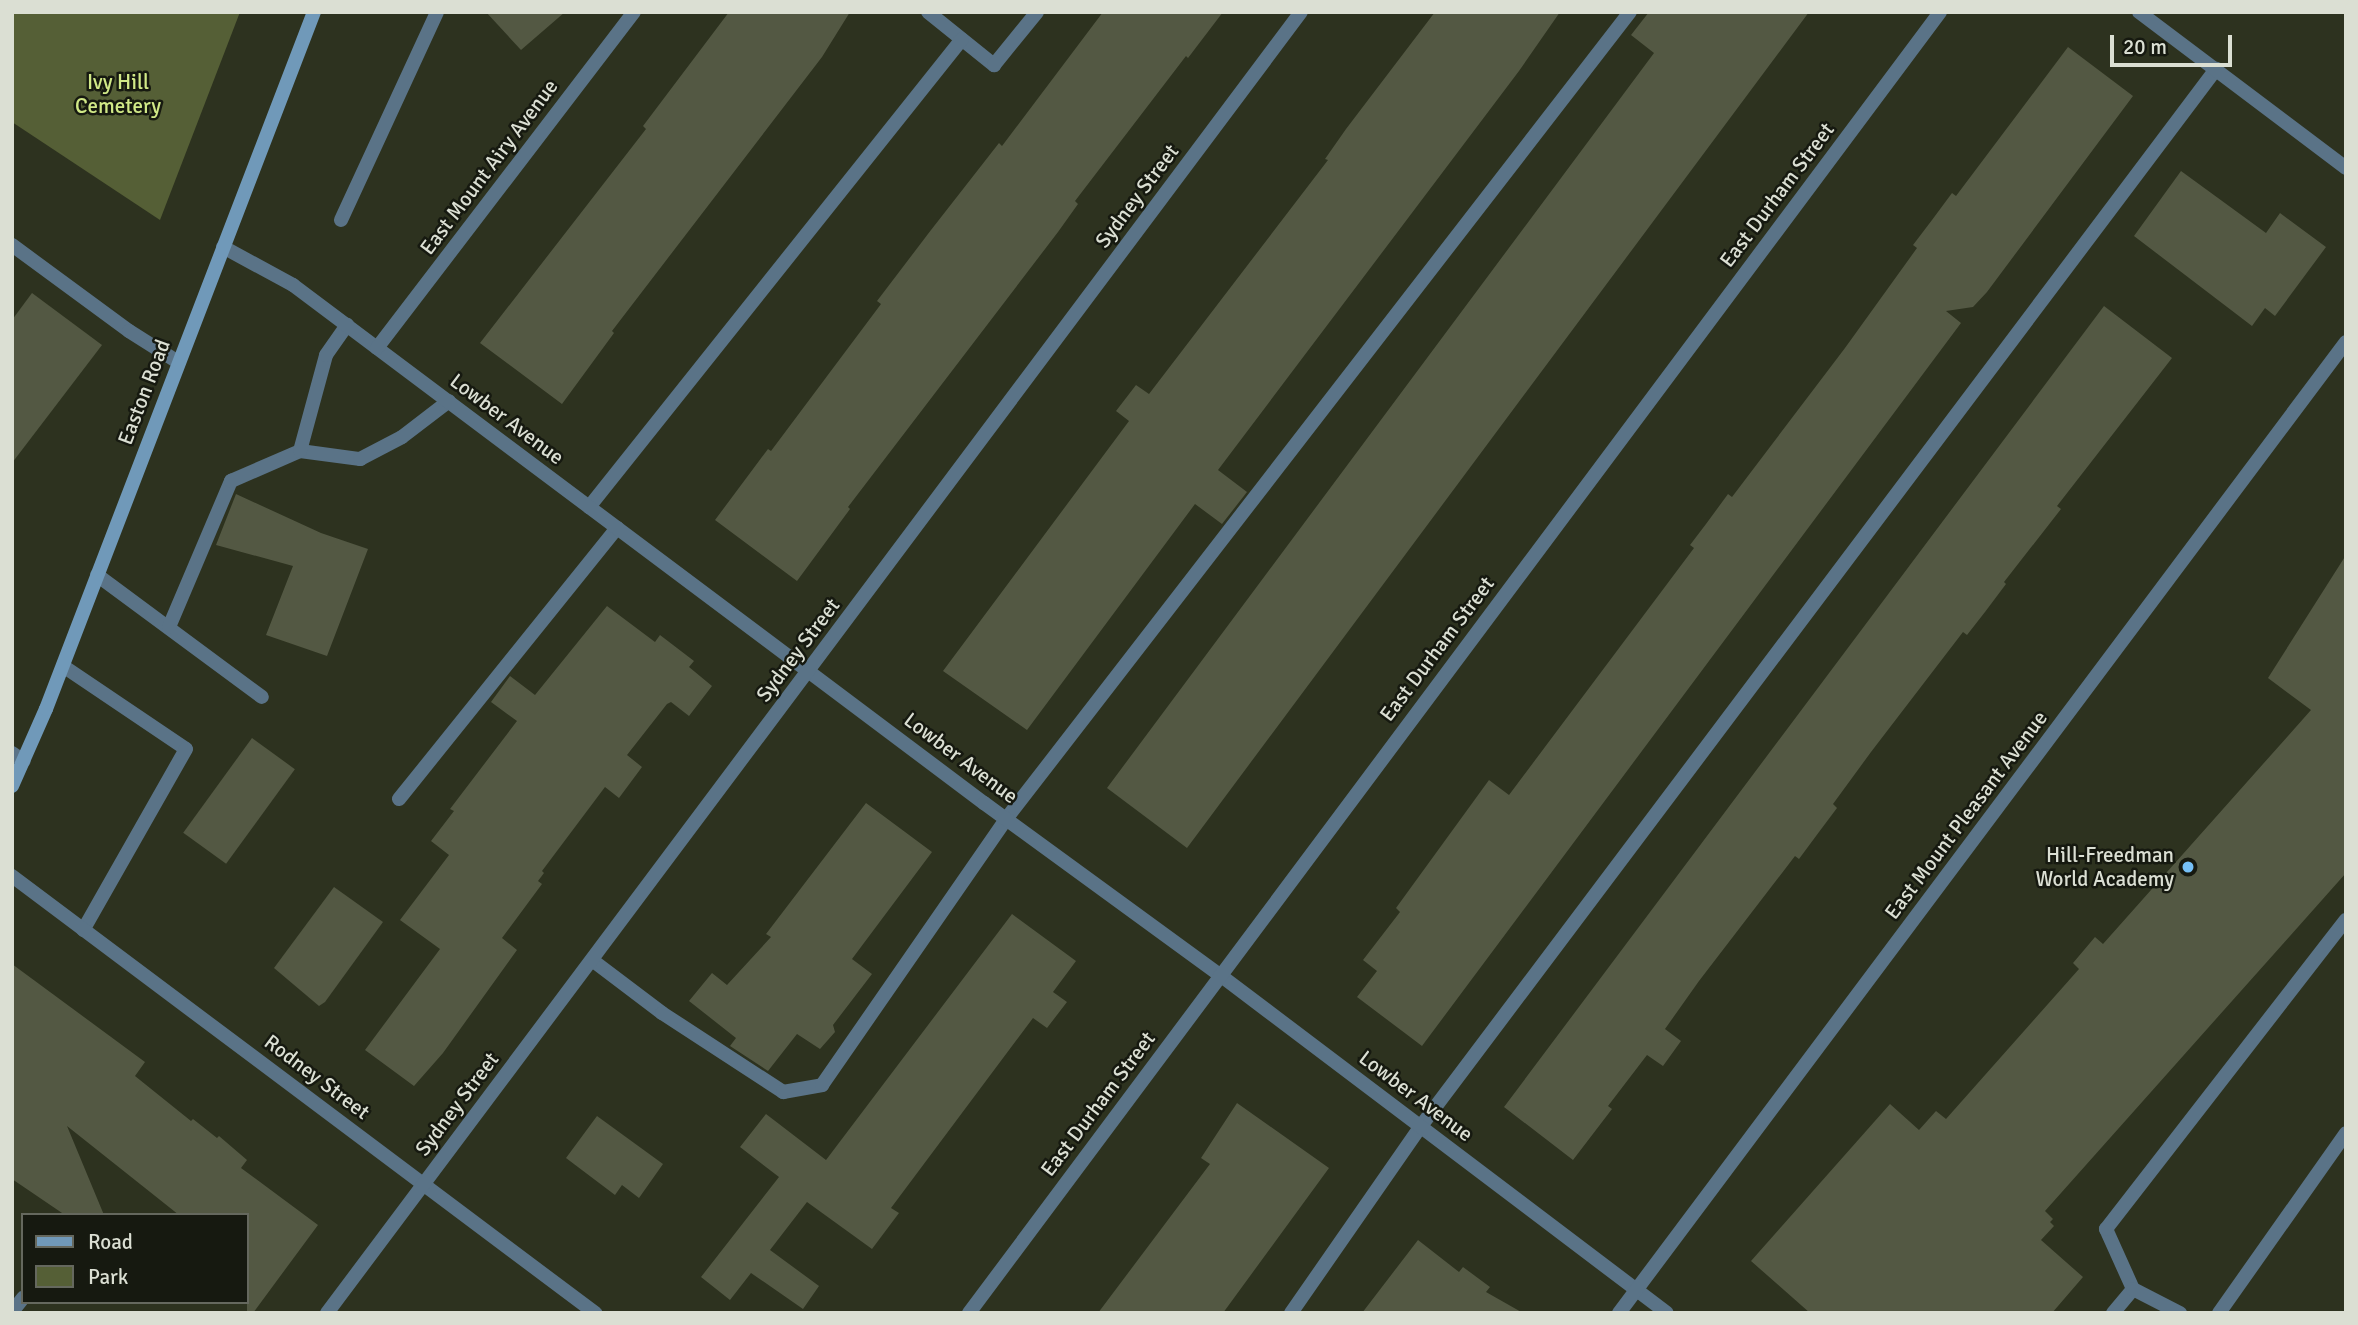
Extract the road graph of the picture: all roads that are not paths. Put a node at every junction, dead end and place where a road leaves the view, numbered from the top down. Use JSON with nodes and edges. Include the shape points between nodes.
{"nodes":[{"id":1,"x":314,"y":12,"type":"edge"},
{"id":2,"x":437,"y":12,"type":"edge"},
{"id":3,"x":634,"y":12,"type":"edge"},
{"id":4,"x":928,"y":12,"type":"edge"},
{"id":5,"x":1037,"y":12,"type":"edge"},
{"id":6,"x":1301,"y":12,"type":"edge"},
{"id":7,"x":1630,"y":12,"type":"edge"},
{"id":8,"x":1940,"y":12,"type":"edge"},
{"id":9,"x":2139,"y":12,"type":"edge"},
{"id":10,"x":962,"y":39,"type":"junction"},
{"id":11,"x":2216,"y":69,"type":"junction"},
{"id":12,"x":2346,"y":168,"type":"edge"},
{"id":13,"x":341,"y":220,"type":"dead end"},
{"id":14,"x":12,"y":245,"type":"edge"},
{"id":15,"x":223,"y":247,"type":"junction"},
{"id":16,"x":347,"y":325,"type":"junction"},
{"id":17,"x":2346,"y":342,"type":"edge"},
{"id":18,"x":377,"y":348,"type":"junction"},
{"id":19,"x":178,"y":362,"type":"junction"},
{"id":20,"x":449,"y":401,"type":"junction"},
{"id":21,"x":300,"y":451,"type":"junction"},
{"id":22,"x":589,"y":507,"type":"junction"},
{"id":23,"x":617,"y":528,"type":"junction"},
{"id":24,"x":97,"y":575,"type":"junction"},
{"id":25,"x":169,"y":627,"type":"junction"},
{"id":26,"x":63,"y":666,"type":"junction"},
{"id":27,"x":809,"y":670,"type":"junction"},
{"id":28,"x":262,"y":697,"type":"dead end"},
{"id":29,"x":18,"y":757,"type":"edge"},
{"id":30,"x":12,"y":786,"type":"edge"},
{"id":31,"x":399,"y":799,"type":"dead end"},
{"id":32,"x":1006,"y":819,"type":"junction"},
{"id":33,"x":12,"y":876,"type":"edge"},
{"id":34,"x":2346,"y":920,"type":"edge"},
{"id":35,"x":83,"y":930,"type":"junction"},
{"id":36,"x":592,"y":960,"type":"junction"},
{"id":37,"x":1220,"y":975,"type":"junction"},
{"id":38,"x":1421,"y":1126,"type":"junction"},
{"id":39,"x":2346,"y":1133,"type":"edge"},
{"id":40,"x":424,"y":1183,"type":"junction"},
{"id":41,"x":2133,"y":1289,"type":"junction"},
{"id":42,"x":1636,"y":1290,"type":"junction"},
{"id":43,"x":327,"y":1313,"type":"edge"},
{"id":44,"x":595,"y":1313,"type":"edge"},
{"id":45,"x":969,"y":1313,"type":"edge"},
{"id":46,"x":1292,"y":1313,"type":"edge"},
{"id":47,"x":1619,"y":1313,"type":"edge"},
{"id":48,"x":1667,"y":1313,"type":"edge"},
{"id":49,"x":2113,"y":1313,"type":"edge"},
{"id":50,"x":2180,"y":1313,"type":"edge"},
{"id":51,"x":2219,"y":1313,"type":"edge"}],
"edges":[{"from":1,"to":15,"type":"main road","name":"Easton Road"},
{"from":2,"to":13,"type":"street"},
{"from":3,"to":18,"type":"street","name":"East Mount Airy Avenue"},
{"from":4,"to":10,"type":"street"},
{"from":5,"to":10,"type":"street","via":[[994,65]]},
{"from":6,"to":27,"type":"street","name":"Sydney Street"},
{"from":7,"to":32,"type":"street"},
{"from":8,"to":37,"type":"street","name":"East Durham Street"},
{"from":9,"to":11,"type":"street"},
{"from":10,"to":22,"type":"street"},
{"from":11,"to":12,"type":"street"},
{"from":11,"to":38,"type":"street"},
{"from":14,"to":19,"type":"street"},
{"from":15,"to":16,"type":"street","name":"Lowber Avenue","via":[[293,285]]},
{"from":15,"to":19,"type":"main road","name":"Easton Road"},
{"from":16,"to":18,"type":"street","name":"Lowber Avenue"},
{"from":16,"to":21,"type":"street","via":[[326,355]]},
{"from":17,"to":42,"type":"street","name":"East Mount Pleasant Avenue"},
{"from":18,"to":20,"type":"street","name":"Lowber Avenue"},
{"from":19,"to":24,"type":"main road","name":"Easton Road"},
{"from":20,"to":21,"type":"street","via":[[402,437],[360,459]]},
{"from":20,"to":22,"type":"street","name":"Lowber Avenue"},
{"from":21,"to":25,"type":"street","via":[[230,481]]},
{"from":22,"to":23,"type":"street","name":"Lowber Avenue"},
{"from":23,"to":27,"type":"street","name":"Lowber Avenue"},
{"from":23,"to":31,"type":"street"},
{"from":24,"to":25,"type":"street"},
{"from":24,"to":26,"type":"main road","name":"Easton Road"},
{"from":25,"to":28,"type":"street"},
{"from":26,"to":29,"type":"main road","name":"Easton Road"},
{"from":26,"to":35,"type":"street","via":[[186,749]]},
{"from":27,"to":32,"type":"street","name":"Lowber Avenue"},
{"from":27,"to":36,"type":"street","name":"Sydney Street"},
{"from":29,"to":30,"type":"main road","name":"Easton Road"},
{"from":32,"to":36,"type":"street","via":[[822,1085],[783,1092],[662,1013]]},
{"from":32,"to":37,"type":"street","name":"Lowber Avenue"},
{"from":33,"to":35,"type":"street","name":"Rodney Street"},
{"from":34,"to":41,"type":"street","via":[[2106,1229]]},
{"from":35,"to":40,"type":"street","name":"Rodney Street"},
{"from":36,"to":40,"type":"street","name":"Sydney Street"},
{"from":37,"to":38,"type":"street","name":"Lowber Avenue"},
{"from":37,"to":45,"type":"street","name":"East Durham Street"},
{"from":38,"to":42,"type":"street","name":"Lowber Avenue"},
{"from":38,"to":46,"type":"street"},
{"from":39,"to":51,"type":"street"},
{"from":40,"to":43,"type":"street","name":"Sydney Street"},
{"from":40,"to":44,"type":"street","name":"Rodney Street"},
{"from":41,"to":49,"type":"street"},
{"from":41,"to":50,"type":"street"},
{"from":42,"to":47,"type":"street","name":"East Mount Pleasant Avenue"},
{"from":42,"to":48,"type":"street","name":"Lowber Avenue"}]}
